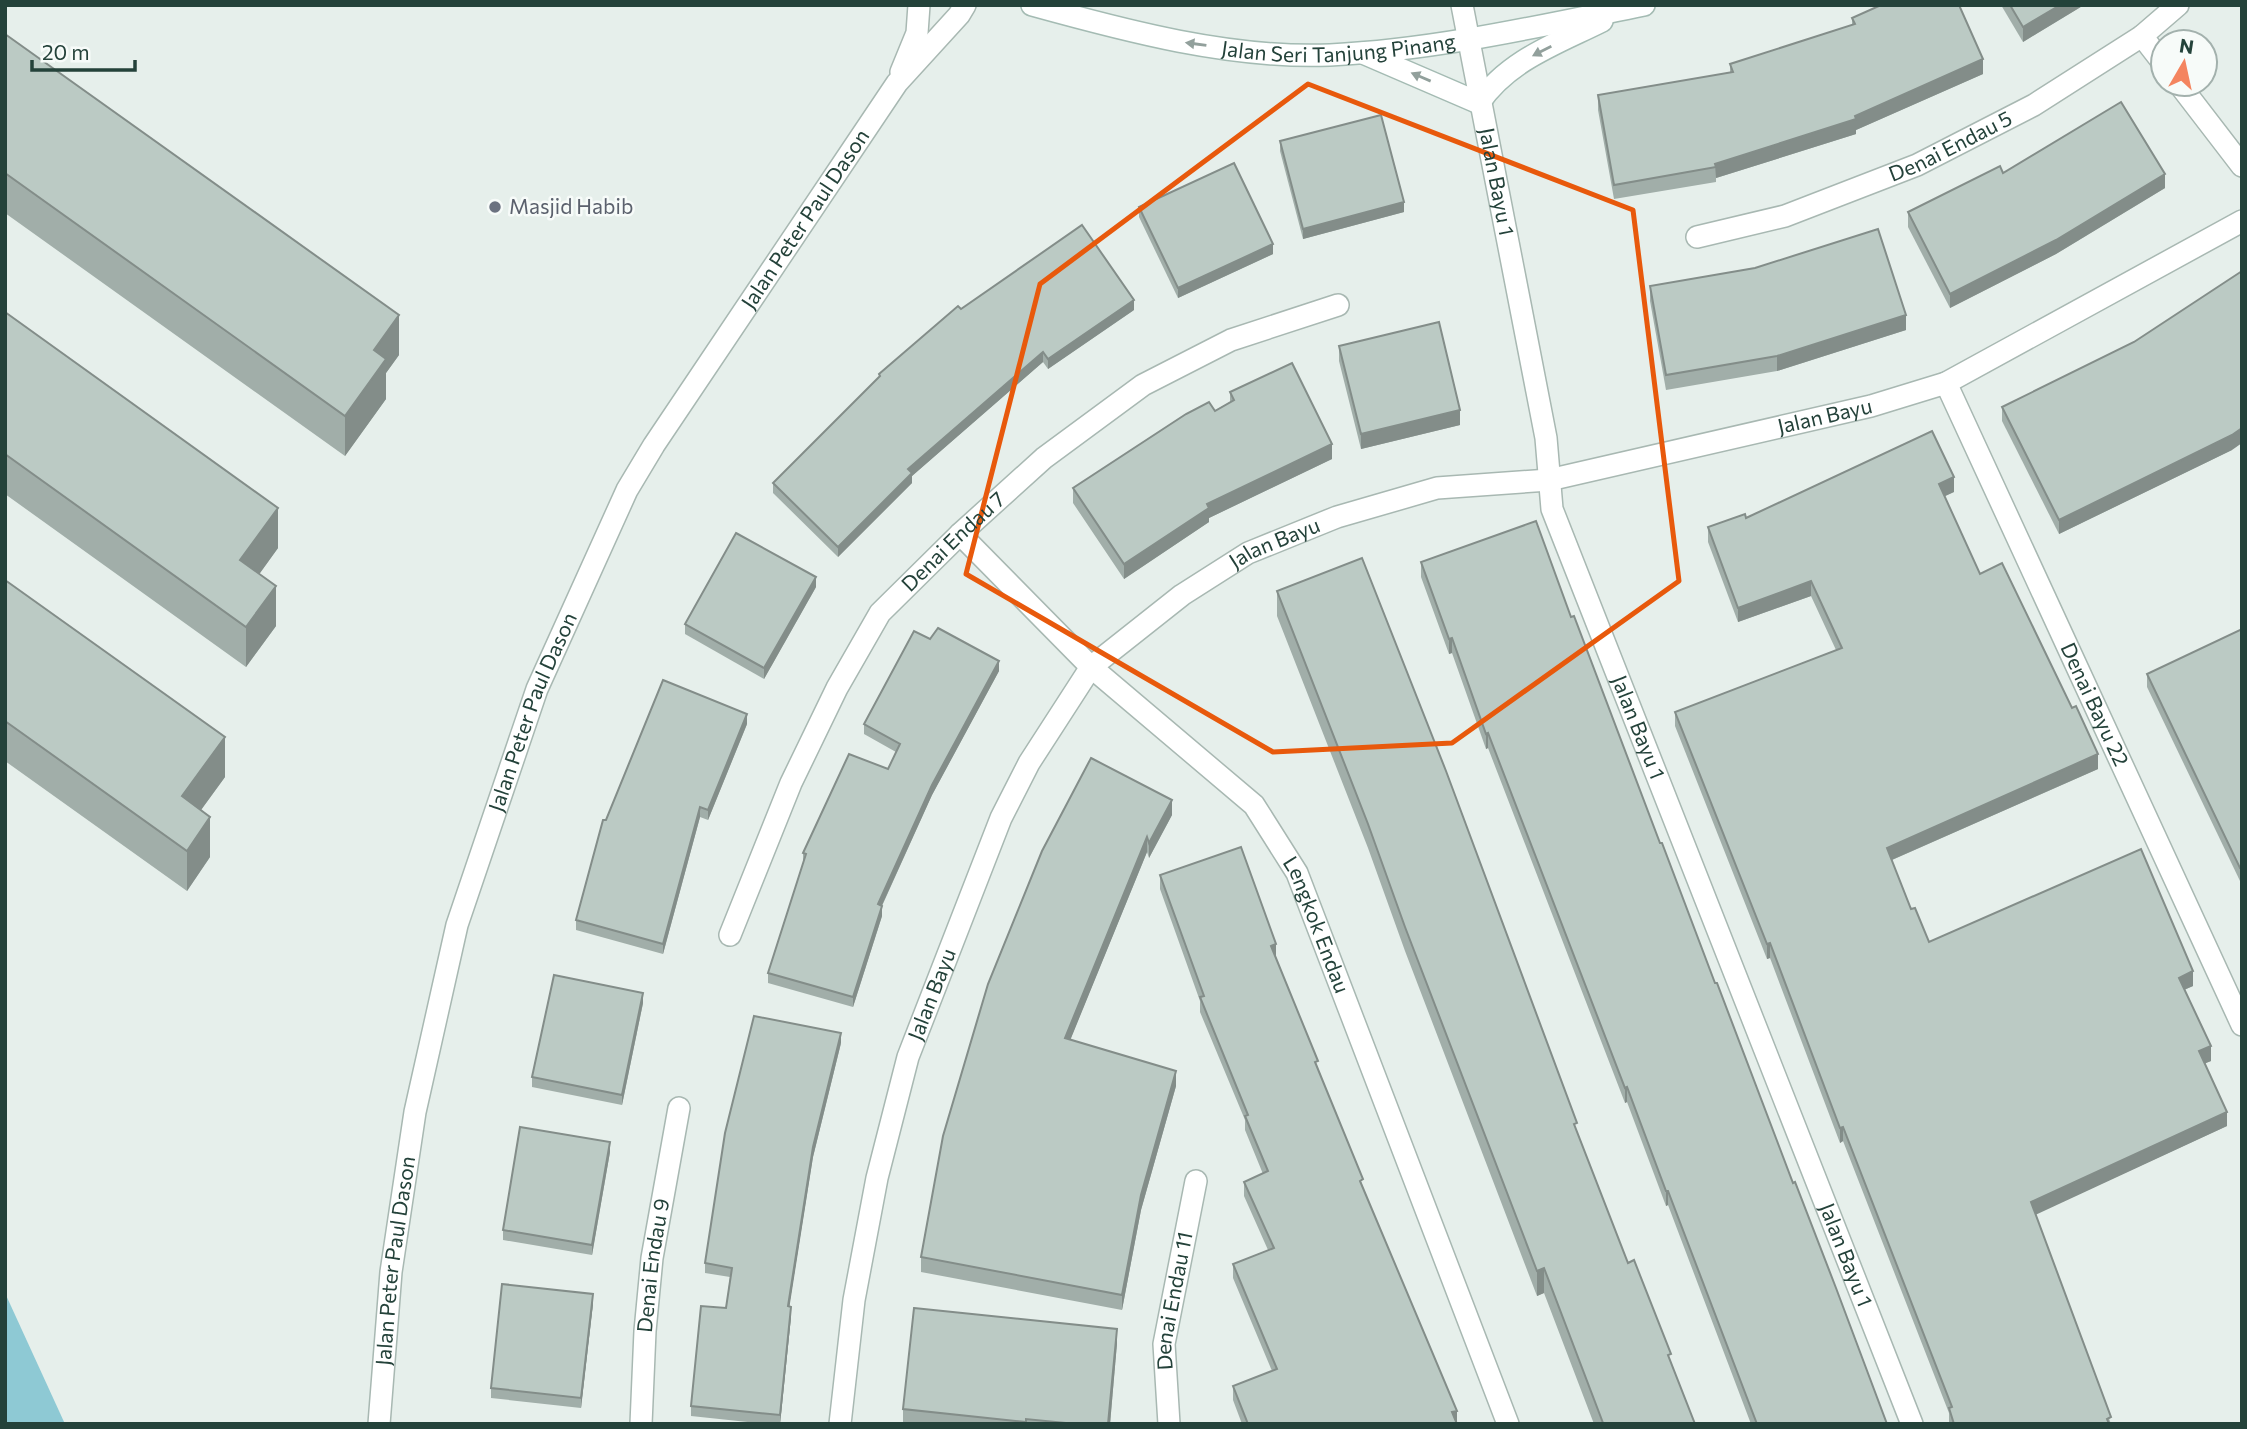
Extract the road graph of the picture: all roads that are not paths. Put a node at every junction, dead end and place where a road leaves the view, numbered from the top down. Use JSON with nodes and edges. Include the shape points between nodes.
{"nodes":[{"id":1,"x":919,"y":5,"type":"edge"},
{"id":2,"x":965,"y":5,"type":"edge"},
{"id":3,"x":1032,"y":5,"type":"edge"},
{"id":4,"x":1462,"y":5,"type":"edge"},
{"id":5,"x":2178,"y":5,"type":"edge"},
{"id":6,"x":1634,"y":7,"type":"edge"},
{"id":7,"x":2142,"y":36,"type":"junction"},
{"id":8,"x":1468,"y":39,"type":"junction"},
{"id":9,"x":2149,"y":45,"type":"edge"},
{"id":10,"x":1362,"y":52,"type":"junction"},
{"id":11,"x":897,"y":83,"type":"junction"},
{"id":12,"x":2190,"y":98,"type":"edge"},
{"id":13,"x":1479,"y":103,"type":"junction"},
{"id":14,"x":2242,"y":166,"type":"edge"},
{"id":15,"x":2242,"y":221,"type":"edge"},
{"id":16,"x":1697,"y":237,"type":"dead end"},
{"id":17,"x":1338,"y":305,"type":"dead end"},
{"id":18,"x":1946,"y":383,"type":"junction"},
{"id":19,"x":1549,"y":480,"type":"junction"},
{"id":20,"x":960,"y":534,"type":"junction"},
{"id":21,"x":1091,"y":667,"type":"junction"},
{"id":22,"x":730,"y":935,"type":"dead end"},
{"id":23,"x":2242,"y":1025,"type":"edge"},
{"id":24,"x":679,"y":1108,"type":"dead end"},
{"id":25,"x":1196,"y":1181,"type":"dead end"},
{"id":26,"x":379,"y":1424,"type":"edge"},
{"id":27,"x":641,"y":1424,"type":"edge"},
{"id":28,"x":840,"y":1424,"type":"edge"},
{"id":29,"x":1169,"y":1424,"type":"edge"},
{"id":30,"x":1507,"y":1424,"type":"edge"},
{"id":31,"x":1912,"y":1424,"type":"edge"}],
"edges":[{"from":1,"to":11,"type":"street","name":"Jalan Peter Paul Dason","via":[[917,33]]},
{"from":2,"to":11,"type":"street","name":"Jalan Peter Paul Dason"},
{"from":10,"to":3,"type":"street","name":"Jalan Seri Tanjung Pinang","one_way":true,"via":[[1262,52],[1188,43]]},
{"from":4,"to":8,"type":"street","name":"Jalan Bayu 1"},
{"from":5,"to":7,"type":"street","name":"Denai Endau 5"},
{"from":6,"to":8,"type":"street","name":"Jalan Seri Tanjung Pinang"},
{"from":6,"to":13,"type":"street","one_way":true,"via":[[1518,63]]},
{"from":7,"to":9,"type":"street"},
{"from":7,"to":16,"type":"street","name":"Denai Endau 5","via":[[2035,105],[1917,165],[1785,216]]},
{"from":8,"to":10,"type":"street","name":"Jalan Seri Tanjung Pinang"},
{"from":8,"to":13,"type":"street","name":"Jalan Bayu 1"},
{"from":13,"to":10,"type":"street","one_way":true},
{"from":11,"to":26,"type":"street","name":"Jalan Peter Paul Dason","via":[[627,490],[537,689],[457,925],[415,1111],[391,1272]]},
{"from":12,"to":14,"type":"street"},
{"from":13,"to":19,"type":"street","name":"Jalan Bayu 1","via":[[1546,438]]},
{"from":15,"to":18,"type":"street","name":"Jalan Bayu"},
{"from":17,"to":20,"type":"street","name":"Denai Endau 7","via":[[1231,340],[1143,385],[1044,458]]},
{"from":18,"to":19,"type":"street","name":"Jalan Bayu","via":[[1871,406]]},
{"from":18,"to":23,"type":"street","name":"Denai Bayu 22"},
{"from":19,"to":21,"type":"street","name":"Jalan Bayu","via":[[1437,488],[1337,517],[1248,553],[1182,595]]},
{"from":19,"to":31,"type":"street","name":"Jalan Bayu 1","via":[[1552,509]]},
{"from":20,"to":21,"type":"street","name":"Lengkok Endau"},
{"from":20,"to":22,"type":"street","name":"Denai Endau 7","via":[[880,613],[791,783]]},
{"from":21,"to":28,"type":"street","name":"Jalan Bayu","via":[[1029,763],[1000,818],[908,1057],[877,1178],[854,1300]]},
{"from":21,"to":30,"type":"street","name":"Lengkok Endau","via":[[1254,806],[1297,873]]},
{"from":24,"to":27,"type":"street","name":"Denai Endau 9","via":[[652,1258]]},
{"from":25,"to":29,"type":"street","name":"Denai Endau 11","via":[[1164,1344]]}]}
